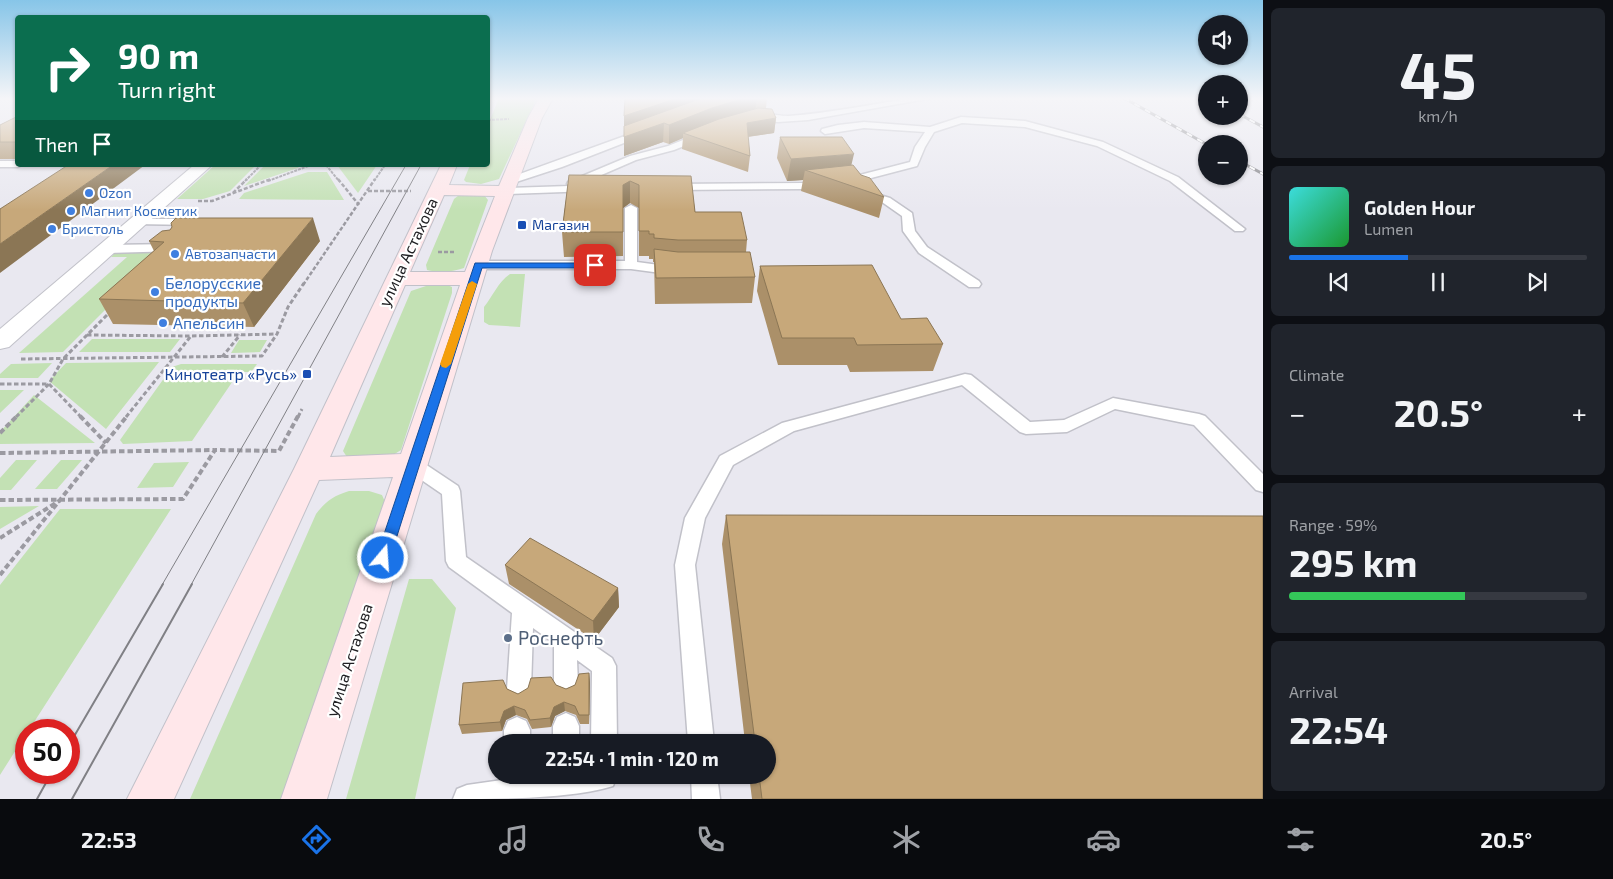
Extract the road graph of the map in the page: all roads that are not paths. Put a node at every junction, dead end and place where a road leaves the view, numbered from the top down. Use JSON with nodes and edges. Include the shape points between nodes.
{"nodes":[{"id":1,"x":529,"y":135,"type":"edge"},
{"id":2,"x":639,"y":135,"type":"edge"},
{"id":3,"x":701,"y":135,"type":"edge"},
{"id":4,"x":928,"y":135,"type":"edge"},
{"id":5,"x":1068,"y":135,"type":"edge"},
{"id":6,"x":0,"y":164,"type":"edge"},
{"id":7,"x":15,"y":164,"type":"edge"},
{"id":8,"x":202,"y":167,"type":"edge"},
{"id":9,"x":443,"y":178,"type":"edge"},
{"id":10,"x":852,"y":180,"type":"junction"},
{"id":11,"x":508,"y":186,"type":"junction"},
{"id":12,"x":663,"y":188,"type":"edge"},
{"id":13,"x":604,"y":189,"type":"edge"},
{"id":14,"x":564,"y":190,"type":"junction"},
{"id":15,"x":631,"y":208,"type":"dead end"},
{"id":16,"x":138,"y":222,"type":"junction"},
{"id":17,"x":204,"y":222,"type":"edge"},
{"id":18,"x":1239,"y":229,"type":"dead end"},
{"id":19,"x":175,"y":248,"type":"edge"},
{"id":20,"x":107,"y":249,"type":"junction"},
{"id":21,"x":631,"y":265,"type":"junction"},
{"id":22,"x":686,"y":271,"type":"edge"},
{"id":23,"x":476,"y":272,"type":"junction"},
{"id":24,"x":396,"y":279,"type":"junction"},
{"id":25,"x":974,"y":284,"type":"dead end"},
{"id":26,"x":0,"y":342,"type":"edge"},
{"id":27,"x":413,"y":465,"type":"junction"},
{"id":28,"x":309,"y":469,"type":"junction"},
{"id":29,"x":1263,"y":485,"type":"edge"},
{"id":30,"x":523,"y":608,"type":"junction"},
{"id":31,"x":566,"y":639,"type":"junction"},
{"id":32,"x":566,"y":685,"type":"dead end"},
{"id":33,"x":519,"y":689,"type":"dead end"},
{"id":34,"x":604,"y":734,"type":"edge"},
{"id":35,"x":700,"y":734,"type":"edge"},
{"id":36,"x":512,"y":784,"type":"edge"},
{"id":37,"x":705,"y":784,"type":"edge"},
{"id":38,"x":150,"y":799,"type":"edge"},
{"id":39,"x":304,"y":799,"type":"edge"},
{"id":40,"x":467,"y":799,"type":"edge"},
{"id":41,"x":706,"y":799,"type":"edge"}],
"edges":[{"from":1,"to":11,"type":"main road","name":"улица Астахова"},
{"from":2,"to":11,"type":"lane"},
{"from":3,"to":14,"type":"lane","via":[[633,158],[574,182]]},
{"from":4,"to":10,"type":"lane","via":[[914,164]]},
{"from":5,"to":18,"type":"lane","via":[[1100,144],[1174,180]]},
{"from":6,"to":7,"type":"lane"},
{"from":8,"to":16,"type":"street"},
{"from":9,"to":11,"type":"main road"},
{"from":9,"to":24,"type":"main road","name":"улица Астахова"},
{"from":10,"to":12,"type":"lane","via":[[805,186]]},
{"from":10,"to":25,"type":"lane","via":[[862,193],[886,200],[908,215],[909,230],[923,250]]},
{"from":11,"to":14,"type":"lane"},
{"from":11,"to":23,"type":"main road","name":"улица Астахова"},
{"from":13,"to":14,"type":"lane"},
{"from":15,"to":21,"type":"lane"},
{"from":16,"to":17,"type":"lane"},
{"from":16,"to":20,"type":"street"},
{"from":19,"to":20,"type":"lane"},
{"from":20,"to":26,"type":"street"},
{"from":21,"to":22,"type":"lane"},
{"from":21,"to":23,"type":"lane"},
{"from":23,"to":24,"type":"main road"},
{"from":23,"to":27,"type":"main road","name":"улица Астахова"},
{"from":24,"to":28,"type":"main road","name":"улица Астахова"},
{"from":27,"to":28,"type":"main road"},
{"from":27,"to":30,"type":"lane","via":[[451,491],[456,561]]},
{"from":27,"to":39,"type":"main road","name":"улица Астахова"},
{"from":28,"to":38,"type":"main road","name":"улица Астахова"},
{"from":29,"to":35,"type":"lane","via":[[1199,420],[1113,403],[1067,426],[1026,428],[965,379],[788,427],[726,461],[695,518],[685,565]]},
{"from":30,"to":31,"type":"lane"},
{"from":30,"to":33,"type":"lane"},
{"from":31,"to":32,"type":"lane"},
{"from":31,"to":34,"type":"lane","via":[[604,666]]},
{"from":36,"to":40,"type":"lane"},
{"from":37,"to":41,"type":"lane"}]}
